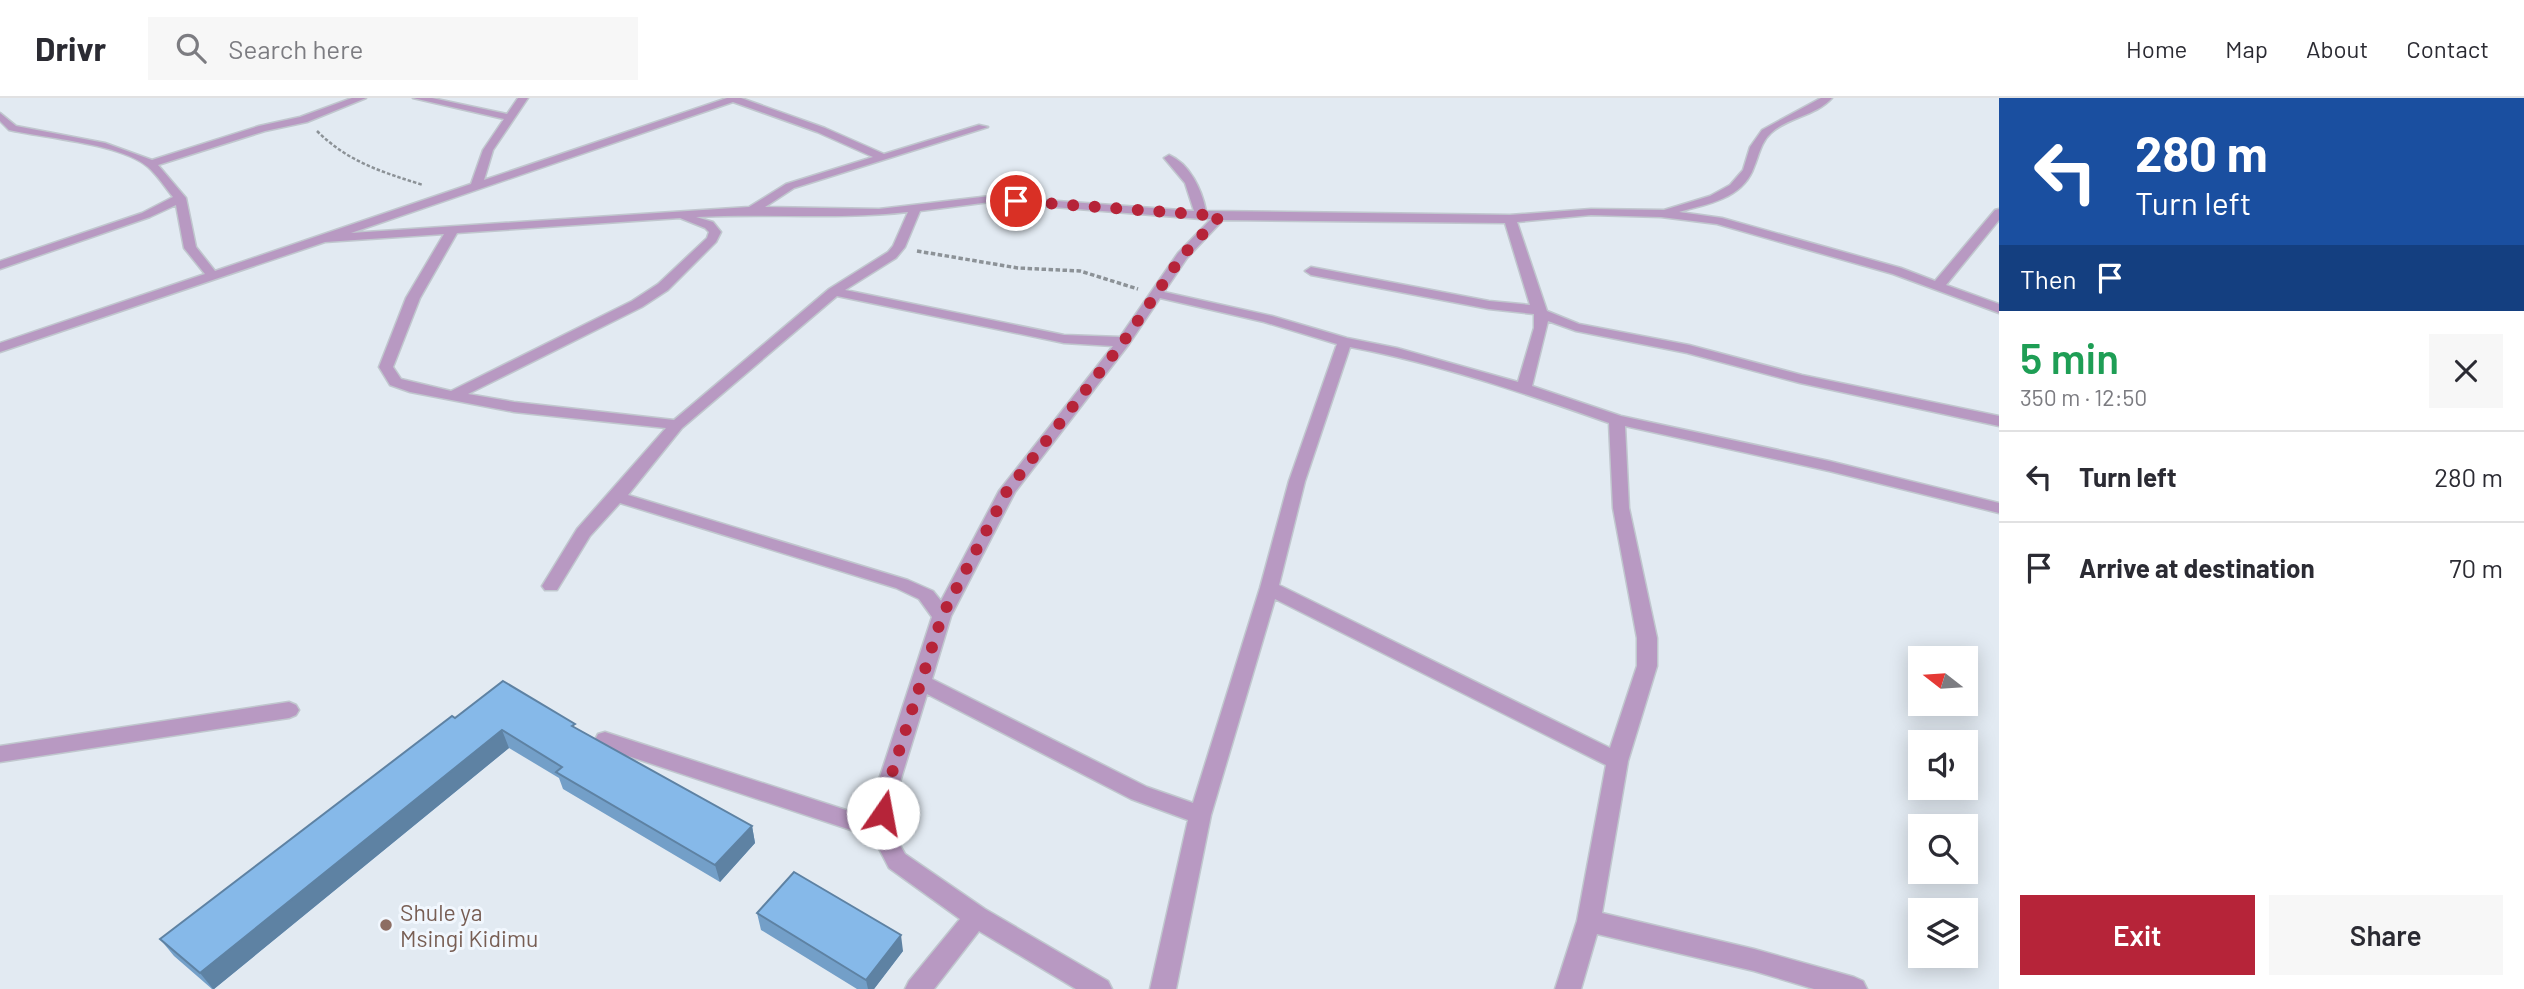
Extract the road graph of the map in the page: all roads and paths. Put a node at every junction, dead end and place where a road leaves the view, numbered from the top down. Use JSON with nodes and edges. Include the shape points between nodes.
{"nodes":[{"id":1,"x":361,"y":98,"type":"edge"},
{"id":2,"x":418,"y":98,"type":"edge"},
{"id":3,"x":523,"y":98,"type":"edge"},
{"id":4,"x":1827,"y":98,"type":"edge"},
{"id":5,"x":735,"y":99,"type":"edge"},
{"id":6,"x":0,"y":116,"type":"edge"},
{"id":7,"x":508,"y":117,"type":"junction"},
{"id":8,"x":303,"y":120,"type":"junction"},
{"id":9,"x":983,"y":127,"type":"dead end"},
{"id":10,"x":13,"y":128,"type":"junction"},
{"id":11,"x":0,"y":132,"type":"edge"},
{"id":12,"x":884,"y":158,"type":"junction"},
{"id":13,"x":1169,"y":159,"type":"dead end"},
{"id":14,"x":151,"y":164,"type":"junction"},
{"id":15,"x":476,"y":186,"type":"junction"},
{"id":16,"x":451,"y":195,"type":"junction"},
{"id":17,"x":180,"y":198,"type":"junction"},
{"id":18,"x":916,"y":206,"type":"junction"},
{"id":19,"x":752,"y":210,"type":"junction"},
{"id":20,"x":1661,"y":214,"type":"junction"},
{"id":21,"x":676,"y":215,"type":"junction"},
{"id":22,"x":1211,"y":215,"type":"junction"},
{"id":23,"x":1997,"y":216,"type":"edge"},
{"id":24,"x":1510,"y":219,"type":"junction"},
{"id":25,"x":453,"y":229,"type":"junction"},
{"id":26,"x":325,"y":238,"type":"junction"},
{"id":27,"x":899,"y":247,"type":"junction"},
{"id":28,"x":0,"y":264,"type":"edge"},
{"id":29,"x":1311,"y":271,"type":"dead end"},
{"id":30,"x":211,"y":274,"type":"junction"},
{"id":31,"x":1938,"y":286,"type":"junction"},
{"id":32,"x":834,"y":292,"type":"junction"},
{"id":33,"x":1157,"y":296,"type":"junction"},
{"id":34,"x":1999,"y":309,"type":"edge"},
{"id":35,"x":1540,"y":312,"type":"junction"},
{"id":36,"x":1124,"y":341,"type":"junction"},
{"id":37,"x":1345,"y":342,"type":"junction"},
{"id":38,"x":0,"y":348,"type":"edge"},
{"id":39,"x":1524,"y":388,"type":"junction"},
{"id":40,"x":453,"y":396,"type":"junction"},
{"id":41,"x":1617,"y":420,"type":"junction"},
{"id":42,"x":1999,"y":421,"type":"edge"},
{"id":43,"x":677,"y":425,"type":"junction"},
{"id":44,"x":618,"y":497,"type":"junction"},
{"id":45,"x":1999,"y":508,"type":"edge"},
{"id":46,"x":551,"y":586,"type":"dead end"},
{"id":47,"x":1269,"y":588,"type":"junction"},
{"id":48,"x":942,"y":616,"type":"junction"},
{"id":49,"x":920,"y":682,"type":"junction"},
{"id":50,"x":289,"y":710,"type":"dead end"},
{"id":51,"x":605,"y":740,"type":"dead end"},
{"id":52,"x":0,"y":754,"type":"edge"},
{"id":53,"x":1617,"y":761,"type":"junction"},
{"id":54,"x":1200,"y":815,"type":"junction"},
{"id":55,"x":881,"y":831,"type":"junction"},
{"id":56,"x":976,"y":917,"type":"junction"},
{"id":57,"x":1589,"y":920,"type":"junction"},
{"id":58,"x":918,"y":989,"type":"edge"},
{"id":59,"x":1099,"y":989,"type":"edge"},
{"id":60,"x":1163,"y":989,"type":"edge"},
{"id":61,"x":1568,"y":989,"type":"edge"},
{"id":62,"x":1854,"y":989,"type":"edge"}],
"edges":[{"from":1,"to":8,"type":"street"},
{"from":2,"to":7,"type":"street"},
{"from":3,"to":7,"type":"street"},
{"from":4,"to":20,"type":"street","via":[[1763,133],[1735,188]]},
{"from":5,"to":12,"type":"street"},
{"from":5,"to":15,"type":"street"},
{"from":6,"to":10,"type":"street"},
{"from":7,"to":15,"type":"street","via":[[488,150]]},
{"from":8,"to":14,"type":"street"},
{"from":8,"to":16,"type":"path","via":[[334,148],[368,168]]},
{"from":9,"to":12,"type":"street"},
{"from":10,"to":11,"type":"street"},
{"from":10,"to":14,"type":"street","via":[[101,145]]},
{"from":12,"to":19,"type":"street","via":[[790,186]]},
{"from":13,"to":22,"type":"street","via":[[1191,179]]},
{"from":14,"to":17,"type":"street"},
{"from":15,"to":16,"type":"street"},
{"from":16,"to":26,"type":"street"},
{"from":17,"to":28,"type":"street","via":[[146,215]]},
{"from":17,"to":30,"type":"street","via":[[190,248]]},
{"from":18,"to":19,"type":"street","via":[[854,213]]},
{"from":18,"to":22,"type":"street","via":[[990,199]]},
{"from":18,"to":27,"type":"street"},
{"from":19,"to":21,"type":"street"},
{"from":20,"to":24,"type":"street","via":[[1591,212]]},
{"from":20,"to":31,"type":"street","via":[[1718,221]]},
{"from":21,"to":25,"type":"street"},
{"from":21,"to":40,"type":"street","via":[[709,225],[715,232],[663,287]]},
{"from":22,"to":24,"type":"street"},
{"from":22,"to":33,"type":"street"},
{"from":23,"to":31,"type":"street"},
{"from":24,"to":35,"type":"street"},
{"from":25,"to":26,"type":"street"},
{"from":25,"to":40,"type":"street","via":[[413,298],[386,367],[394,382]]},
{"from":26,"to":30,"type":"street"},
{"from":27,"to":32,"type":"street"},
{"from":27,"to":33,"type":"path","via":[[1018,268],[1080,271]]},
{"from":29,"to":35,"type":"street"},
{"from":30,"to":38,"type":"street"},
{"from":31,"to":34,"type":"street"},
{"from":32,"to":36,"type":"street","via":[[1065,339]]},
{"from":32,"to":43,"type":"street"},
{"from":33,"to":36,"type":"street"},
{"from":33,"to":37,"type":"street","via":[[1267,318]]},
{"from":35,"to":39,"type":"street","via":[[1541,328]]},
{"from":35,"to":42,"type":"street","via":[[1577,327]]},
{"from":36,"to":48,"type":"street","via":[[1007,491]]},
{"from":37,"to":39,"type":"street"},
{"from":37,"to":47,"type":"street","via":[[1297,481]]},
{"from":39,"to":41,"type":"street"},
{"from":40,"to":43,"type":"street"},
{"from":41,"to":45,"type":"street"},
{"from":41,"to":53,"type":"street","via":[[1621,508],[1647,666]]},
{"from":43,"to":44,"type":"street"},
{"from":44,"to":46,"type":"street","via":[[583,533]]},
{"from":44,"to":48,"type":"street","via":[[902,584],[926,595]]},
{"from":47,"to":53,"type":"street"},
{"from":47,"to":54,"type":"street"},
{"from":48,"to":49,"type":"street"},
{"from":49,"to":54,"type":"street","via":[[1139,793]]},
{"from":49,"to":55,"type":"street","via":[[885,795]]},
{"from":50,"to":52,"type":"street"},
{"from":51,"to":55,"type":"street"},
{"from":53,"to":57,"type":"street"},
{"from":54,"to":60,"type":"street"},
{"from":55,"to":56,"type":"street","via":[[897,861]]},
{"from":56,"to":58,"type":"street"},
{"from":56,"to":59,"type":"street"},
{"from":57,"to":61,"type":"street"},
{"from":57,"to":62,"type":"street"}]}
